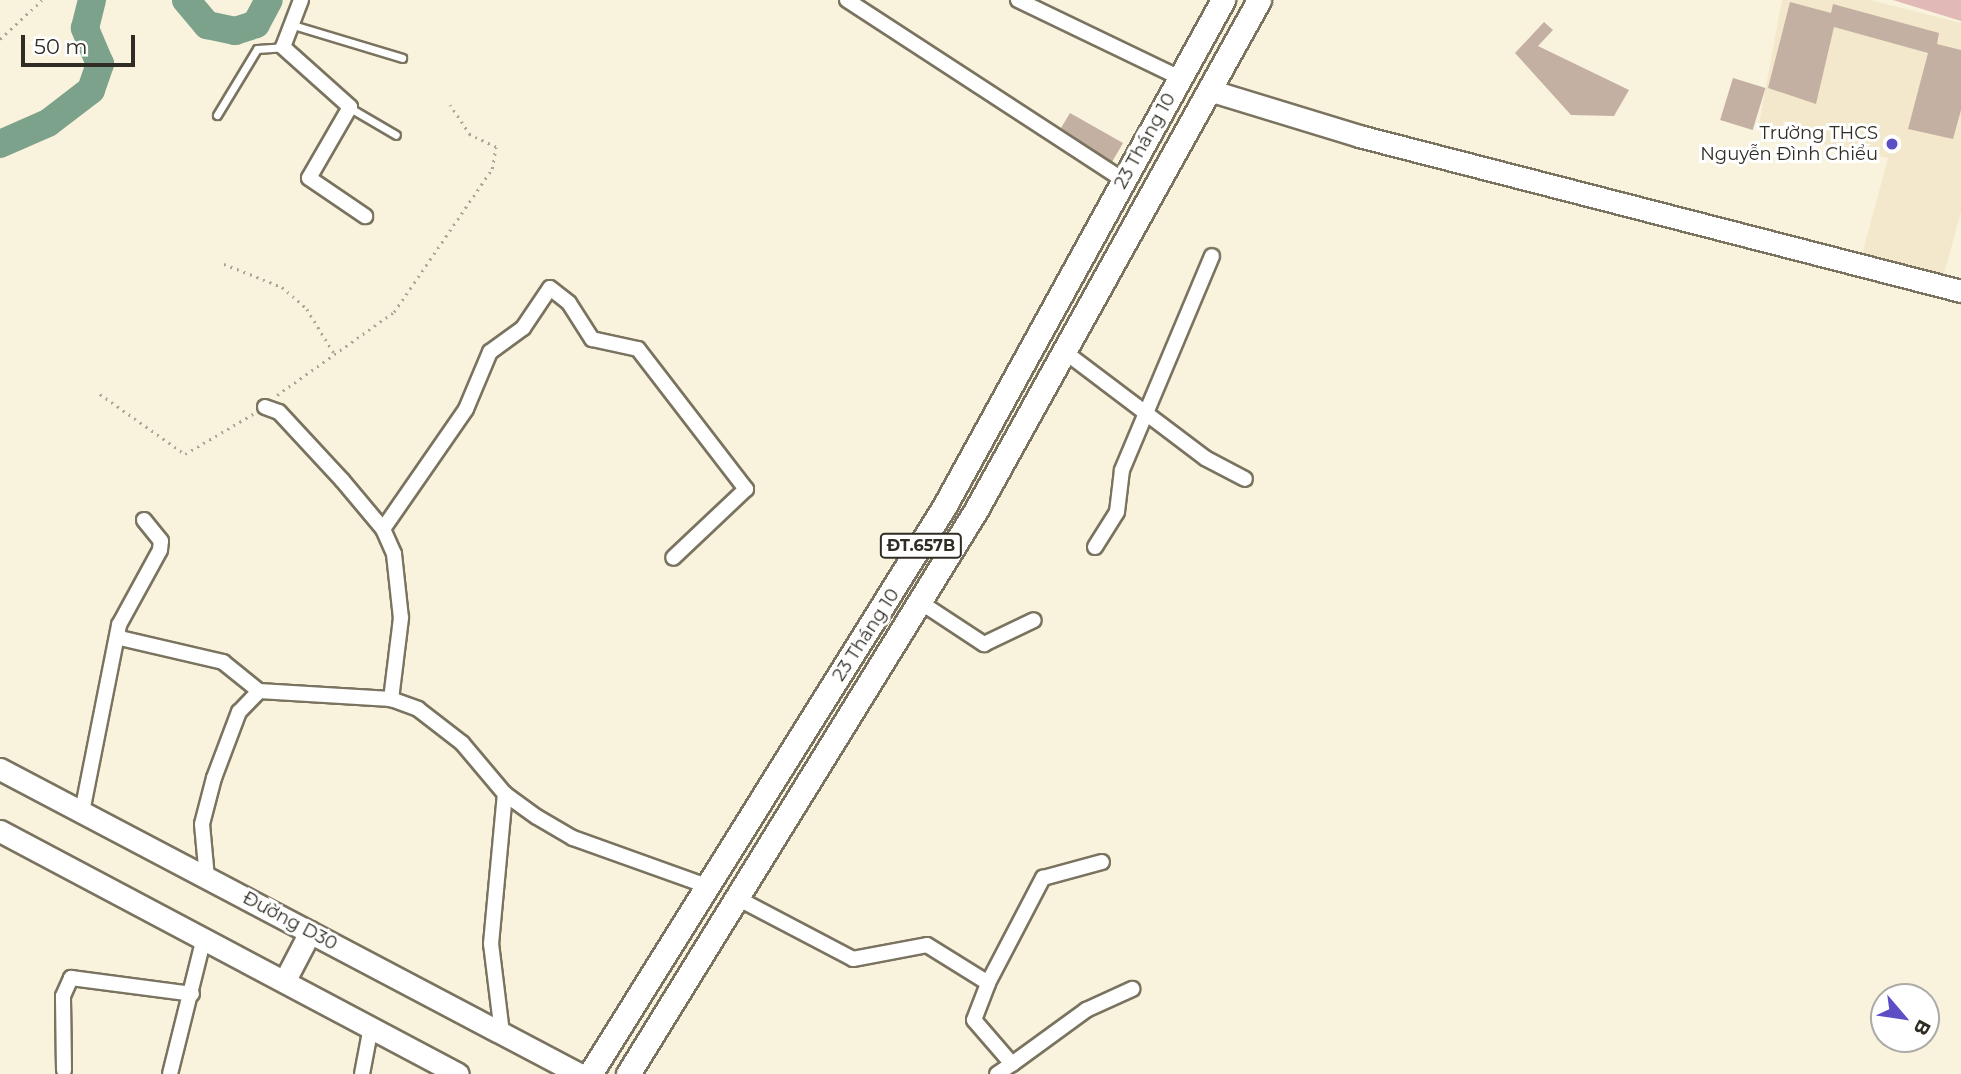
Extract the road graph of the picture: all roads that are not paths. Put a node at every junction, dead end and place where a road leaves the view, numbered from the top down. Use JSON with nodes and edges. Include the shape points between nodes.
{"nodes":[{"id":1,"x":301,"y":0,"type":"edge"},
{"id":2,"x":847,"y":0,"type":"edge"},
{"id":3,"x":1018,"y":0,"type":"edge"},
{"id":4,"x":1223,"y":0,"type":"edge"},
{"id":5,"x":1259,"y":0,"type":"edge"},
{"id":6,"x":293,"y":25,"type":"junction"},
{"id":7,"x":283,"y":47,"type":"junction"},
{"id":8,"x":402,"y":58,"type":"dead end"},
{"id":9,"x":1180,"y":78,"type":"junction"},
{"id":10,"x":1209,"y":90,"type":"junction"},
{"id":11,"x":350,"y":107,"type":"junction"},
{"id":12,"x":217,"y":115,"type":"dead end"},
{"id":13,"x":396,"y":135,"type":"dead end"},
{"id":14,"x":1123,"y":180,"type":"junction"},
{"id":15,"x":365,"y":216,"type":"dead end"},
{"id":16,"x":1212,"y":256,"type":"dead end"},
{"id":17,"x":1961,"y":291,"type":"edge"},
{"id":18,"x":1065,"y":352,"type":"junction"},
{"id":19,"x":265,"y":407,"type":"road end"},
{"id":20,"x":1147,"y":410,"type":"junction"},
{"id":21,"x":1245,"y":479,"type":"dead end"},
{"id":22,"x":144,"y":520,"type":"dead end"},
{"id":23,"x":383,"y":529,"type":"junction"},
{"id":24,"x":1095,"y":547,"type":"dead end"},
{"id":25,"x":673,"y":558,"type":"dead end"},
{"id":26,"x":920,"y":602,"type":"junction"},
{"id":27,"x":1034,"y":620,"type":"dead end"},
{"id":28,"x":120,"y":638,"type":"junction"},
{"id":29,"x":260,"y":691,"type":"junction"},
{"id":30,"x":391,"y":699,"type":"junction"},
{"id":31,"x":0,"y":769,"type":"edge"},
{"id":32,"x":505,"y":794,"type":"junction"},
{"id":33,"x":82,"y":812,"type":"junction"},
{"id":34,"x":0,"y":831,"type":"edge"},
{"id":35,"x":1102,"y":862,"type":"dead end"},
{"id":36,"x":207,"y":878,"type":"junction"},
{"id":37,"x":707,"y":886,"type":"junction"},
{"id":38,"x":737,"y":898,"type":"junction"},
{"id":39,"x":310,"y":932,"type":"junction"},
{"id":40,"x":204,"y":938,"type":"junction"},
{"id":41,"x":285,"y":980,"type":"junction"},
{"id":42,"x":988,"y":983,"type":"junction"},
{"id":43,"x":1132,"y":989,"type":"dead end"},
{"id":44,"x":192,"y":994,"type":"junction"},
{"id":45,"x":371,"y":1027,"type":"junction"},
{"id":46,"x":502,"y":1033,"type":"junction"},
{"id":47,"x":1012,"y":1064,"type":"junction"},
{"id":48,"x":64,"y":1070,"type":"dead end"},
{"id":49,"x":170,"y":1074,"type":"edge"},
{"id":50,"x":362,"y":1074,"type":"edge"},
{"id":51,"x":458,"y":1074,"type":"edge"},
{"id":52,"x":579,"y":1074,"type":"edge"},
{"id":53,"x":590,"y":1074,"type":"edge"},
{"id":54,"x":628,"y":1074,"type":"edge"},
{"id":55,"x":997,"y":1074,"type":"edge"}],
"edges":[{"from":1,"to":6,"type":"street"},
{"from":2,"to":14,"type":"street"},
{"from":3,"to":9,"type":"street"},
{"from":4,"to":9,"type":"main road","name":"23 Tháng 10","number":"ĐT.657B"},
{"from":5,"to":10,"type":"main road","name":"23 Tháng 10","number":"ĐT.657B"},
{"from":6,"to":7,"type":"street"},
{"from":6,"to":8,"type":"lane"},
{"from":7,"to":11,"type":"street"},
{"from":7,"to":12,"type":"lane","via":[[257,49]]},
{"from":9,"to":10,"type":"main road"},
{"from":9,"to":14,"type":"main road","name":"23 Tháng 10","number":"ĐT.657B"},
{"from":10,"to":17,"type":"street","via":[[1359,136]]},
{"from":10,"to":18,"type":"main road","name":"23 Tháng 10","number":"ĐT.657B"},
{"from":11,"to":13,"type":"lane"},
{"from":11,"to":15,"type":"street","via":[[309,178]]},
{"from":14,"to":37,"type":"main road","name":"23 Tháng 10","number":"ĐT.657B","via":[[944,507]]},
{"from":16,"to":20,"type":"street"},
{"from":18,"to":20,"type":"street"},
{"from":18,"to":26,"type":"main road","name":"23 Tháng 10","number":"ĐT.657B"},
{"from":19,"to":23,"type":"street","via":[[293,425]]},
{"from":20,"to":21,"type":"street","via":[[1205,458]]},
{"from":20,"to":24,"type":"street","via":[[1122,470],[1117,512]]},
{"from":22,"to":28,"type":"street","via":[[161,541],[160,550],[119,625]]},
{"from":23,"to":25,"type":"street","via":[[466,409],[490,352],[523,328],[550,288],[569,303],[592,339],[638,349],[746,489]]},
{"from":23,"to":30,"type":"street","via":[[400,582]]},
{"from":26,"to":27,"type":"street","via":[[984,644]]},
{"from":26,"to":38,"type":"main road","name":"23 Tháng 10","number":"ĐT.657B"},
{"from":28,"to":29,"type":"street","via":[[223,662]]},
{"from":28,"to":33,"type":"street"},
{"from":29,"to":30,"type":"street"},
{"from":29,"to":36,"type":"street","via":[[239,712],[214,778],[202,824]]},
{"from":30,"to":32,"type":"street","via":[[445,729]]},
{"from":31,"to":33,"type":"street","name":"Đường D30"},
{"from":32,"to":37,"type":"street","via":[[573,838]]},
{"from":32,"to":46,"type":"street","via":[[491,944]]},
{"from":33,"to":36,"type":"street","name":"Đường D30"},
{"from":34,"to":40,"type":"street"},
{"from":35,"to":42,"type":"street","via":[[1043,878]]},
{"from":36,"to":39,"type":"street","name":"Đường D30"},
{"from":37,"to":38,"type":"main road"},
{"from":37,"to":53,"type":"main road","name":"23 Tháng 10","number":"ĐT.657B"},
{"from":38,"to":42,"type":"street","via":[[853,959],[927,945]]},
{"from":38,"to":54,"type":"main road","name":"23 Tháng 10","number":"ĐT.657B"},
{"from":39,"to":41,"type":"street"},
{"from":39,"to":46,"type":"street","name":"Đường D30"},
{"from":40,"to":41,"type":"street"},
{"from":40,"to":44,"type":"street"},
{"from":41,"to":45,"type":"street"},
{"from":42,"to":47,"type":"street","via":[[974,1020]]},
{"from":43,"to":47,"type":"street","via":[[1086,1010]]},
{"from":44,"to":48,"type":"street","via":[[71,978],[64,996]]},
{"from":44,"to":49,"type":"street"},
{"from":45,"to":50,"type":"street"},
{"from":45,"to":51,"type":"street"},
{"from":46,"to":52,"type":"street","name":"Đường D30"},
{"from":47,"to":55,"type":"street"}]}
